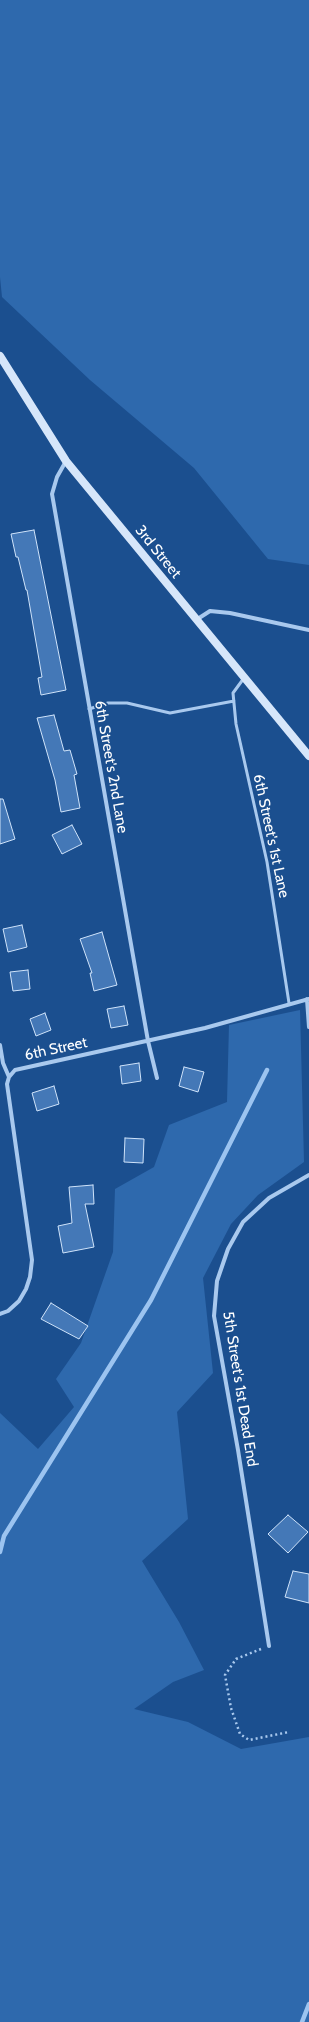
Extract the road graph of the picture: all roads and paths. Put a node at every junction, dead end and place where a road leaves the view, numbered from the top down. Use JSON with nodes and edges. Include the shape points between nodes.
{"nodes":[{"id":1,"x":0,"y":356,"type":"edge"},
{"id":2,"x":66,"y":461,"type":"junction"},
{"id":3,"x":196,"y":620,"type":"junction"},
{"id":4,"x":309,"y":630,"type":"edge"},
{"id":5,"x":244,"y":677,"type":"junction"},
{"id":6,"x":234,"y":701,"type":"junction"},
{"id":7,"x":89,"y":710,"type":"junction"},
{"id":8,"x":309,"y":756,"type":"edge"},
{"id":9,"x":308,"y":999,"type":"edge"},
{"id":10,"x":289,"y":1003,"type":"junction"},
{"id":11,"x":309,"y":1027,"type":"edge"},
{"id":12,"x":148,"y":1041,"type":"junction"},
{"id":13,"x":0,"y":1045,"type":"edge"},
{"id":14,"x":9,"y":1077,"type":"junction"},
{"id":15,"x":157,"y":1078,"type":"dead end"},
{"id":16,"x":309,"y":1175,"type":"edge"},
{"id":17,"x":0,"y":1314,"type":"edge"},
{"id":18,"x":269,"y":1646,"type":"joint"},
{"id":19,"x":289,"y":1732,"type":"dead end"}],
"edges":[{"from":1,"to":2,"type":"street","name":"3rd Street"},
{"from":2,"to":3,"type":"street","name":"3rd Street"},
{"from":2,"to":7,"type":"street","name":"6th Street's 2nd Lane","via":[[57,477],[52,494]]},
{"from":3,"to":4,"type":"street","via":[[210,612],[230,613]]},
{"from":3,"to":5,"type":"street","name":"3rd Street"},
{"from":5,"to":6,"type":"lane","name":"6th Street's 1st Lane","via":[[233,693]]},
{"from":5,"to":8,"type":"street","name":"3rd Street"},
{"from":6,"to":7,"type":"lane","via":[[170,713],[127,703],[108,703]]},
{"from":6,"to":10,"type":"lane","name":"6th Street's 1st Lane","via":[[236,724],[267,862]]},
{"from":7,"to":12,"type":"street","name":"6th Street's 2nd Lane"},
{"from":9,"to":10,"type":"street","name":"6th Street"},
{"from":9,"to":11,"type":"street"},
{"from":10,"to":12,"type":"street","name":"6th Street","via":[[205,1028]]},
{"from":12,"to":14,"type":"street","name":"6th Street","via":[[15,1070]]},
{"from":12,"to":15,"type":"street","name":"6th Street's 2nd Lane"},
{"from":13,"to":14,"type":"street"},
{"from":14,"to":17,"type":"street","name":"6th Street","via":[[7,1084],[32,1260],[30,1277],[19,1301],[8,1311]]},
{"from":16,"to":18,"type":"street","name":"5th Street's 1st Dead End","via":[[269,1198],[243,1222],[228,1249],[217,1281],[214,1316]]},
{"from":18,"to":19,"type":"path","via":[[236,1659],[225,1675],[231,1708],[240,1734],[249,1740]]}]}
